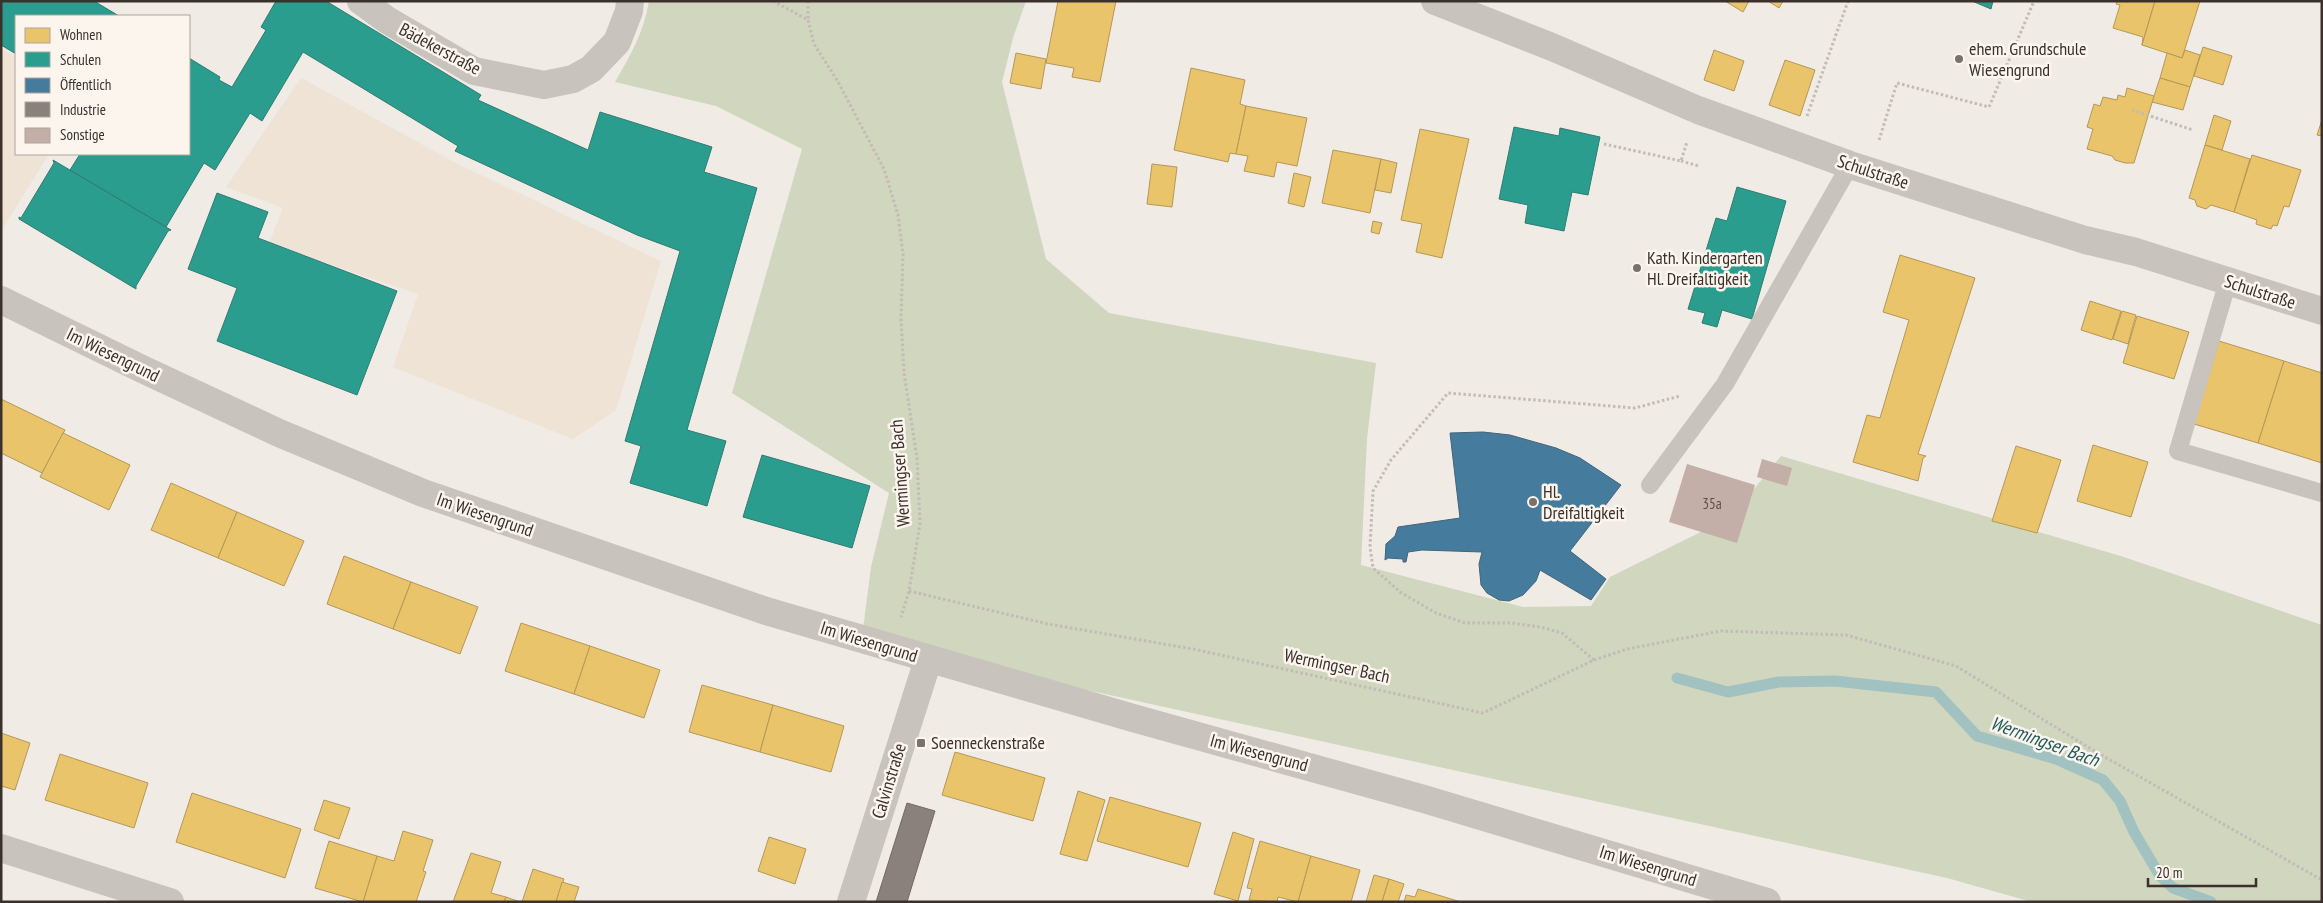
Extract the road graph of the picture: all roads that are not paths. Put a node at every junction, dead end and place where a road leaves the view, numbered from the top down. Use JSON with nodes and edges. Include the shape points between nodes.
{"nodes":[{"id":1,"x":361,"y":1,"type":"edge"},
{"id":2,"x":630,"y":1,"type":"edge"},
{"id":3,"x":1435,"y":1,"type":"edge"},
{"id":4,"x":1860,"y":168,"type":"junction"},
{"id":5,"x":2228,"y":282,"type":"junction"},
{"id":6,"x":1,"y":300,"type":"edge"},
{"id":7,"x":2322,"y":311,"type":"edge"},
{"id":8,"x":1650,"y":485,"type":"dead end"},
{"id":9,"x":2322,"y":493,"type":"edge"},
{"id":10,"x":928,"y":660,"type":"junction"},
{"id":11,"x":1,"y":848,"type":"edge"},
{"id":12,"x":170,"y":902,"type":"edge"},
{"id":13,"x":851,"y":902,"type":"edge"},
{"id":14,"x":1766,"y":902,"type":"edge"}],
"edges":[{"from":1,"to":2,"type":"street","name":"Bädekerstraße","via":[[474,71],[544,85],[573,79],[592,69],[617,42]]},
{"from":3,"to":4,"type":"street","name":"Schulstraße","via":[[1698,110]]},
{"from":4,"to":5,"type":"street","name":"Schulstraße"},
{"from":4,"to":8,"type":"lane","via":[[1725,384]]},
{"from":5,"to":7,"type":"street","name":"Schulstraße"},
{"from":5,"to":9,"type":"lane","via":[[2178,451]]},
{"from":6,"to":10,"type":"street","name":"Im Wiesengrund","via":[[279,433],[423,493],[766,611]]},
{"from":10,"to":13,"type":"street","name":"Calvinstraße"},
{"from":10,"to":14,"type":"street","name":"Im Wiesengrund","via":[[1424,799]]},
{"from":11,"to":12,"type":"street"}]}
